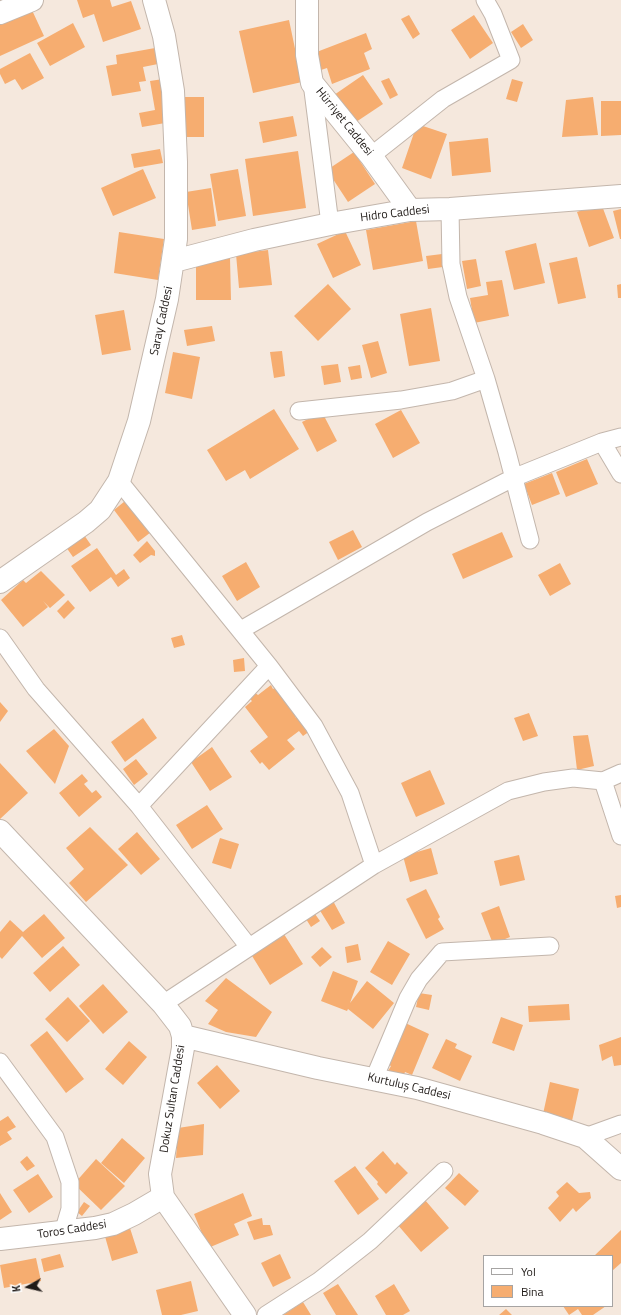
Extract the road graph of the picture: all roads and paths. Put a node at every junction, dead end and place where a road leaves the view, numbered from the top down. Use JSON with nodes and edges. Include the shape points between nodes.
{"nodes":[{"id":1,"x":154,"y":0,"type":"edge"},
{"id":2,"x":307,"y":0,"type":"edge"},
{"id":3,"x":485,"y":0,"type":"edge"},
{"id":4,"x":312,"y":83,"type":"junction"},
{"id":5,"x":371,"y":156,"type":"junction"},
{"id":6,"x":621,"y":196,"type":"edge"},
{"id":7,"x":450,"y":209,"type":"junction"},
{"id":8,"x":410,"y":210,"type":"junction"},
{"id":9,"x":330,"y":224,"type":"junction"},
{"id":10,"x":174,"y":261,"type":"junction"},
{"id":11,"x":486,"y":379,"type":"junction"},
{"id":12,"x":299,"y":411,"type":"dead end"},
{"id":13,"x":621,"y":437,"type":"edge"},
{"id":14,"x":602,"y":442,"type":"junction"},
{"id":15,"x":621,"y":474,"type":"edge"},
{"id":16,"x":513,"y":478,"type":"junction"},
{"id":17,"x":119,"y":481,"type":"junction"},
{"id":18,"x":530,"y":540,"type":"dead end"},
{"id":19,"x":0,"y":582,"type":"edge"},
{"id":20,"x":241,"y":630,"type":"junction"},
{"id":21,"x":0,"y":638,"type":"edge"},
{"id":22,"x":269,"y":666,"type":"junction"},
{"id":23,"x":621,"y":773,"type":"edge"},
{"id":24,"x":602,"y":781,"type":"junction"},
{"id":25,"x":139,"y":806,"type":"junction"},
{"id":26,"x":0,"y":831,"type":"edge"},
{"id":27,"x":621,"y":836,"type":"edge"},
{"id":28,"x":374,"y":865,"type":"junction"},
{"id":29,"x":550,"y":946,"type":"dead end"},
{"id":30,"x":249,"y":947,"type":"junction"},
{"id":31,"x":163,"y":1004,"type":"junction"},
{"id":32,"x":183,"y":1036,"type":"junction"},
{"id":33,"x":0,"y":1062,"type":"edge"},
{"id":34,"x":374,"y":1079,"type":"junction"},
{"id":35,"x":621,"y":1124,"type":"edge"},
{"id":36,"x":585,"y":1137,"type":"junction"},
{"id":37,"x":621,"y":1169,"type":"edge"},
{"id":38,"x":444,"y":1170,"type":"dead end"},
{"id":39,"x":163,"y":1197,"type":"junction"},
{"id":40,"x":63,"y":1233,"type":"junction"},
{"id":41,"x":0,"y":1239,"type":"edge"},
{"id":42,"x":245,"y":1315,"type":"edge"},
{"id":43,"x":266,"y":1315,"type":"edge"}],
"edges":[{"from":1,"to":10,"type":"street","name":"Saray Caddesi","via":[[164,36],[173,91],[177,214]]},
{"from":2,"to":4,"type":"street","name":"Hürriyet Caddesi","via":[[306,55]]},
{"from":3,"to":5,"type":"street","via":[[511,60],[444,99]]},
{"from":4,"to":5,"type":"street","name":"Hürriyet Caddesi"},
{"from":4,"to":9,"type":"street"},
{"from":5,"to":8,"type":"street","name":"Hürriyet Caddesi"},
{"from":6,"to":7,"type":"street","name":"Hidro Caddesi"},
{"from":7,"to":8,"type":"street","name":"Hidro Caddesi"},
{"from":7,"to":11,"type":"street","via":[[451,264],[458,297]]},
{"from":8,"to":9,"type":"street","name":"Hidro Caddesi"},
{"from":9,"to":10,"type":"street","name":"Hidro Caddesi"},
{"from":10,"to":17,"type":"street","name":"Saray Caddesi","via":[[140,413]]},
{"from":11,"to":12,"type":"street","via":[[452,391],[401,400]]},
{"from":11,"to":16,"type":"street"},
{"from":13,"to":14,"type":"street"},
{"from":14,"to":15,"type":"street"},
{"from":14,"to":16,"type":"street"},
{"from":16,"to":18,"type":"street"},
{"from":16,"to":20,"type":"street","via":[[421,525]]},
{"from":17,"to":19,"type":"street","name":"Saray Caddesi","via":[[100,510],[86,522]]},
{"from":17,"to":20,"type":"street"},
{"from":20,"to":22,"type":"street"},
{"from":21,"to":25,"type":"street","via":[[36,689]]},
{"from":22,"to":25,"type":"street"},
{"from":22,"to":28,"type":"street","via":[[314,726],[350,793]]},
{"from":23,"to":24,"type":"street"},
{"from":24,"to":27,"type":"street"},
{"from":24,"to":28,"type":"street","via":[[573,778],[508,791]]},
{"from":25,"to":30,"type":"street"},
{"from":26,"to":31,"type":"street","name":"Dokuz Sultan Caddesi"},
{"from":28,"to":30,"type":"street"},
{"from":29,"to":34,"type":"street","via":[[442,952],[419,979],[408,998]]},
{"from":30,"to":31,"type":"street"},
{"from":31,"to":32,"type":"street","name":"Dokuz Sultan Caddesi","via":[[174,1017]]},
{"from":32,"to":34,"type":"street","name":"Kurtuluş Caddesi"},
{"from":32,"to":39,"type":"street","name":"Dokuz Sultan Caddesi","via":[[160,1174]]},
{"from":33,"to":40,"type":"street","via":[[55,1137],[70,1182],[70,1209]]},
{"from":34,"to":36,"type":"street","name":"Kurtuluş Caddesi","via":[[464,1100]]},
{"from":35,"to":36,"type":"street"},
{"from":36,"to":37,"type":"street","name":"Kurtuluş Caddesi"},
{"from":38,"to":43,"type":"street","via":[[370,1242],[319,1281]]},
{"from":39,"to":40,"type":"street","name":"Toros Caddesi","via":[[112,1224]]},
{"from":39,"to":42,"type":"street","name":"Dokuz Sultan Caddesi"},
{"from":40,"to":41,"type":"street","name":"Toros Caddesi"}]}
